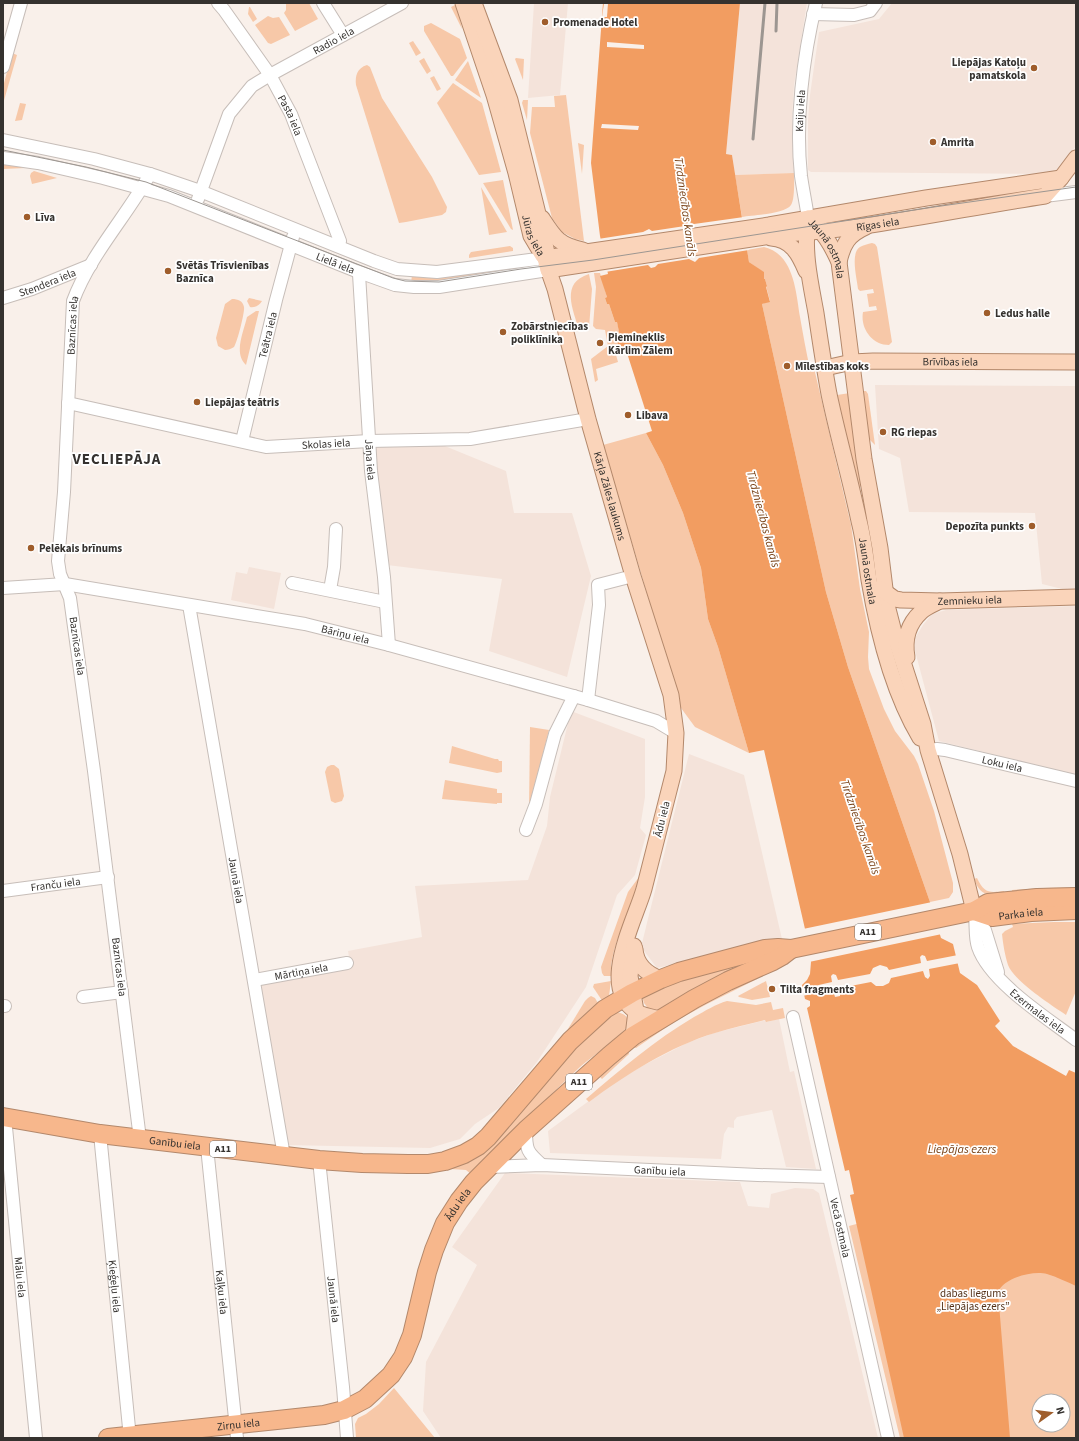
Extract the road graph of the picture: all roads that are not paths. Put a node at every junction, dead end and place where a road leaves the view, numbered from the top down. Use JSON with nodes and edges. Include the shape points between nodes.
{"nodes":[{"id":1,"x":21,"y":3,"type":"edge"},
{"id":2,"x":323,"y":3,"type":"edge"},
{"id":3,"x":463,"y":3,"type":"edge"},
{"id":4,"x":474,"y":3,"type":"edge"},
{"id":5,"x":876,"y":3,"type":"edge"},
{"id":6,"x":399,"y":4,"type":"edge"},
{"id":7,"x":225,"y":5,"type":"edge"},
{"id":8,"x":815,"y":9,"type":"edge"},
{"id":9,"x":343,"y":35,"type":"junction"},
{"id":10,"x":3,"y":67,"type":"edge"},
{"id":11,"x":270,"y":75,"type":"junction"},
{"id":12,"x":3,"y":140,"type":"edge"},
{"id":13,"x":3,"y":158,"type":"edge"},
{"id":14,"x":1076,"y":158,"type":"edge"},
{"id":15,"x":150,"y":174,"type":"junction"},
{"id":16,"x":1061,"y":178,"type":"junction"},
{"id":17,"x":142,"y":188,"type":"junction"},
{"id":18,"x":200,"y":192,"type":"junction"},
{"id":19,"x":1076,"y":192,"type":"edge"},
{"id":20,"x":1045,"y":196,"type":"junction"},
{"id":21,"x":195,"y":206,"type":"junction"},
{"id":22,"x":537,"y":209,"type":"junction"},
{"id":23,"x":877,"y":224,"type":"junction"},
{"id":24,"x":812,"y":227,"type":"junction"},
{"id":25,"x":296,"y":229,"type":"junction"},
{"id":26,"x":751,"y":233,"type":"junction"},
{"id":27,"x":340,"y":241,"type":"dead end"},
{"id":28,"x":678,"y":244,"type":"joint"},
{"id":29,"x":290,"y":245,"type":"junction"},
{"id":30,"x":592,"y":257,"type":"junction"},
{"id":31,"x":839,"y":262,"type":"junction"},
{"id":32,"x":546,"y":264,"type":"junction"},
{"id":33,"x":91,"y":265,"type":"junction"},
{"id":34,"x":359,"y":274,"type":"dead end"},
{"id":35,"x":810,"y":279,"type":"junction"},
{"id":36,"x":3,"y":298,"type":"edge"},
{"id":37,"x":852,"y":362,"type":"junction"},
{"id":38,"x":1076,"y":362,"type":"edge"},
{"id":39,"x":825,"y":368,"type":"junction"},
{"id":40,"x":68,"y":403,"type":"junction"},
{"id":41,"x":588,"y":419,"type":"junction"},
{"id":42,"x":242,"y":441,"type":"junction"},
{"id":43,"x":369,"y":441,"type":"junction"},
{"id":44,"x":336,"y":529,"type":"dead end"},
{"id":45,"x":633,"y":576,"type":"junction"},
{"id":46,"x":869,"y":580,"type":"junction"},
{"id":47,"x":292,"y":582,"type":"dead end"},
{"id":48,"x":65,"y":584,"type":"junction"},
{"id":49,"x":3,"y":588,"type":"edge"},
{"id":50,"x":330,"y":590,"type":"junction"},
{"id":51,"x":885,"y":592,"type":"junction"},
{"id":52,"x":1076,"y":597,"type":"edge"},
{"id":53,"x":940,"y":601,"type":"junction"},
{"id":54,"x":385,"y":602,"type":"junction"},
{"id":55,"x":189,"y":605,"type":"junction"},
{"id":56,"x":389,"y":645,"type":"junction"},
{"id":57,"x":911,"y":684,"type":"junction"},
{"id":58,"x":574,"y":696,"type":"junction"},
{"id":59,"x":588,"y":700,"type":"junction"},
{"id":60,"x":676,"y":733,"type":"junction"},
{"id":61,"x":928,"y":750,"type":"junction"},
{"id":62,"x":1076,"y":781,"type":"edge"},
{"id":63,"x":526,"y":830,"type":"dead end"},
{"id":64,"x":108,"y":877,"type":"junction"},
{"id":65,"x":3,"y":891,"type":"edge"},
{"id":66,"x":1076,"y":897,"type":"edge"},
{"id":67,"x":640,"y":903,"type":"junction"},
{"id":68,"x":1076,"y":910,"type":"edge"},
{"id":69,"x":975,"y":916,"type":"junction"},
{"id":70,"x":635,"y":942,"type":"junction"},
{"id":71,"x":791,"y":949,"type":"junction"},
{"id":72,"x":347,"y":962,"type":"dead end"},
{"id":73,"x":661,"y":979,"type":"junction"},
{"id":74,"x":254,"y":980,"type":"junction"},
{"id":75,"x":122,"y":992,"type":"junction"},
{"id":76,"x":83,"y":997,"type":"dead end"},
{"id":77,"x":631,"y":1001,"type":"junction"},
{"id":78,"x":793,"y":1017,"type":"dead end"},
{"id":79,"x":660,"y":1019,"type":"junction"},
{"id":80,"x":633,"y":1036,"type":"junction"},
{"id":81,"x":1076,"y":1040,"type":"edge"},
{"id":82,"x":4,"y":1117,"type":"edge"},
{"id":83,"x":526,"y":1130,"type":"junction"},
{"id":84,"x":100,"y":1134,"type":"junction"},
{"id":85,"x":140,"y":1139,"type":"junction"},
{"id":86,"x":207,"y":1146,"type":"junction"},
{"id":87,"x":284,"y":1156,"type":"junction"},
{"id":88,"x":319,"y":1160,"type":"junction"},
{"id":89,"x":542,"y":1165,"type":"junction"},
{"id":90,"x":490,"y":1167,"type":"junction"},
{"id":91,"x":829,"y":1177,"type":"junction"},
{"id":92,"x":344,"y":1410,"type":"junction"},
{"id":93,"x":236,"y":1431,"type":"edge"},
{"id":94,"x":130,"y":1437,"type":"edge"},
{"id":95,"x":36,"y":1438,"type":"edge"},
{"id":96,"x":108,"y":1438,"type":"edge"},
{"id":97,"x":347,"y":1438,"type":"edge"},
{"id":98,"x":888,"y":1438,"type":"edge"}],
"edges":[{"from":1,"to":10,"type":"street"},
{"from":2,"to":9,"type":"street"},
{"from":3,"to":32,"type":"main road","name":"Jūras iela","via":[[494,94],[531,236]]},
{"from":4,"to":22,"type":"main road","name":"Jūras iela","via":[[510,100]]},
{"from":5,"to":8,"type":"street","via":[[870,11],[854,15]]},
{"from":6,"to":9,"type":"street","name":"Radio iela"},
{"from":7,"to":11,"type":"street","name":"Pasta iela"},
{"from":8,"to":24,"type":"street","name":"Kaiju iela","via":[[808,39],[799,117],[801,175]]},
{"from":9,"to":11,"type":"street","name":"Radio iela"},
{"from":11,"to":18,"type":"street","name":"Radio iela","via":[[252,86],[229,114]]},
{"from":11,"to":27,"type":"street","name":"Pasta iela","via":[[290,114]]},
{"from":12,"to":15,"type":"street","name":"Lielā iela","via":[[94,158]]},
{"from":13,"to":17,"type":"street","name":"Lielā iela"},
{"from":14,"to":16,"type":"main road"},
{"from":15,"to":17,"type":"street","name":"Baznīcas iela"},
{"from":15,"to":18,"type":"street","name":"Lielā iela"},
{"from":16,"to":20,"type":"main road"},
{"from":16,"to":24,"type":"main road","name":"Rīgas iela","via":[[978,190]]},
{"from":17,"to":21,"type":"street","name":"Lielā iela"},
{"from":17,"to":33,"type":"street","name":"Baznīcas iela"},
{"from":18,"to":21,"type":"street"},
{"from":18,"to":25,"type":"street","name":"Lielā iela"},
{"from":19,"to":20,"type":"street","name":"Rīgas iela"},
{"from":20,"to":23,"type":"main road","name":"Rīgas iela"},
{"from":21,"to":29,"type":"street","name":"Lielā iela"},
{"from":22,"to":30,"type":"main road","via":[[551,233],[568,246]]},
{"from":22,"to":32,"type":"main road","name":"Jūras iela","via":[[547,253]]},
{"from":23,"to":24,"type":"main road","name":"Rīgas iela"},
{"from":23,"to":31,"type":"main road","via":[[864,227],[846,240]]},
{"from":24,"to":26,"type":"main road","name":"Rīgas iela"},
{"from":24,"to":31,"type":"main road","name":"Jaunā ostmala","via":[[831,244]]},
{"from":24,"to":35,"type":"main road","name":"Jaunā ostmala"},
{"from":25,"to":29,"type":"street","name":"Teātra iela"},
{"from":25,"to":32,"type":"street","name":"Lielā iela","via":[[374,261],[409,270],[437,272]]},
{"from":26,"to":28,"type":"main road","name":"Rīgas iela"},
{"from":26,"to":35,"type":"main road","via":[[787,242],[800,257]]},
{"from":28,"to":30,"type":"main road","name":"Lielā iela"},
{"from":29,"to":32,"type":"street","name":"Lielā iela","via":[[395,285],[414,287],[439,287]]},
{"from":29,"to":42,"type":"street","name":"Teātra iela"},
{"from":30,"to":32,"type":"main road","name":"Lielā iela"},
{"from":31,"to":37,"type":"main road","name":"Jaunā ostmala"},
{"from":32,"to":41,"type":"main road","name":"Kārļa Zāles laukums"},
{"from":33,"to":36,"type":"street","name":"Stendera iela"},
{"from":33,"to":40,"type":"street","name":"Baznīcas iela","via":[[73,301]]},
{"from":34,"to":43,"type":"street","name":"Jāņa iela"},
{"from":35,"to":39,"type":"main road","name":"Jaunā ostmala"},
{"from":37,"to":38,"type":"main road","name":"Brīvības iela"},
{"from":37,"to":39,"type":"main road","name":"Brīvības iela"},
{"from":37,"to":51,"type":"main road","name":"Jaunā ostmala"},
{"from":39,"to":46,"type":"main road","name":"Jaunā ostmala","via":[[860,522]]},
{"from":40,"to":42,"type":"street","name":"Skolas iela"},
{"from":40,"to":48,"type":"street","name":"Baznīcas iela","via":[[58,561]]},
{"from":41,"to":43,"type":"street","name":"Skolas iela","via":[[470,439]]},
{"from":41,"to":45,"type":"main road","name":"Kārļa Zāles laukums"},
{"from":42,"to":43,"type":"street","name":"Skolas iela","via":[[266,447]]},
{"from":43,"to":54,"type":"street","name":"Jāņa iela"},
{"from":44,"to":50,"type":"street"},
{"from":45,"to":59,"type":"street","via":[[598,584],[599,605]]},
{"from":45,"to":60,"type":"main road","name":"Kārļa Zāles laukums","via":[[671,695]]},
{"from":46,"to":51,"type":"main road","name":"Zemnieku iela"},
{"from":46,"to":61,"type":"main road","name":"Jaunā ostmala","via":[[876,618],[894,679],[915,729]]},
{"from":47,"to":50,"type":"street"},
{"from":48,"to":49,"type":"street","name":"Bāriņu iela"},
{"from":48,"to":55,"type":"street","name":"Bāriņu iela"},
{"from":48,"to":64,"type":"street","name":"Baznīcas iela","via":[[70,598]]},
{"from":50,"to":54,"type":"street"},
{"from":51,"to":53,"type":"main road","name":"Zemnieku iela","via":[[895,599]]},
{"from":51,"to":57,"type":"main road","name":"Jaunā ostmala","via":[[896,640]]},
{"from":52,"to":53,"type":"main road","name":"Zemnieku iela"},
{"from":53,"to":57,"type":"main road","via":[[921,612],[909,629],[905,646]]},
{"from":54,"to":56,"type":"street","name":"Jāņa iela"},
{"from":55,"to":56,"type":"street","name":"Bāriņu iela","via":[[305,624]]},
{"from":55,"to":74,"type":"street","name":"Jaunā iela"},
{"from":56,"to":58,"type":"street","name":"Bāriņu iela"},
{"from":57,"to":61,"type":"main road","name":"Jaunā ostmala"},
{"from":58,"to":59,"type":"street","name":"Bāriņu iela"},
{"from":58,"to":63,"type":"street","via":[[554,734],[536,804]]},
{"from":59,"to":60,"type":"street","name":"Bāriņu iela","via":[[656,721]]},
{"from":60,"to":67,"type":"main road","name":"Ādu iela","via":[[674,771]]},
{"from":61,"to":62,"type":"street","name":"Loku iela","via":[[945,750]]},
{"from":61,"to":69,"type":"main road","name":"Jaunā ostmala","via":[[960,854]]},
{"from":64,"to":65,"type":"street","name":"Franču iela"},
{"from":64,"to":75,"type":"street","name":"Baznīcas iela"},
{"from":66,"to":69,"type":"highway","name":"Parka iela","number":"A11","via":[[988,903]]},
{"from":67,"to":70,"type":"main road","name":"Ādu iela"},
{"from":67,"to":77,"type":"main road","name":"Ādu iela","via":[[629,928],[621,959],[620,981]]},
{"from":68,"to":69,"type":"highway","name":"Parka iela","number":"A11","via":[[1039,911],[992,917]]},
{"from":69,"to":71,"type":"highway","number":"A11","via":[[945,916]]},
{"from":69,"to":81,"type":"street","name":"Ezermalas iela","via":[[978,949],[990,968],[1018,996]]},
{"from":70,"to":73,"type":"main road","via":[[637,959],[643,969]]},
{"from":70,"to":77,"type":"main road","name":"Ādu iela","via":[[630,976]]},
{"from":71,"to":73,"type":"highway","number":"A11","via":[[765,949]]},
{"from":71,"to":79,"type":"highway","number":"A11"},
{"from":72,"to":74,"type":"street","name":"Mārtiņa iela"},
{"from":73,"to":77,"type":"highway","number":"A11"},
{"from":74,"to":87,"type":"street","name":"Jaunā iela"},
{"from":75,"to":76,"type":"street"},
{"from":75,"to":85,"type":"street","name":"Baznīcas iela"},
{"from":77,"to":79,"type":"main road","via":[[645,1016]]},
{"from":77,"to":80,"type":"main road","name":"Ādu iela"},
{"from":77,"to":88,"type":"highway","name":"Ganību iela","number":"A11","via":[[605,1009],[570,1041],[488,1138],[464,1154],[428,1164]]},
{"from":78,"to":91,"type":"street","name":"Vecā ostmala"},
{"from":79,"to":80,"type":"highway","name":"Ādu iela","number":"A11"},
{"from":80,"to":83,"type":"highway","name":"Ādu iela","number":"A11"},
{"from":82,"to":84,"type":"highway","name":"Ganību iela","number":"A11"},
{"from":82,"to":95,"type":"street","name":"Mālu iela"},
{"from":83,"to":89,"type":"street","via":[[526,1148]]},
{"from":83,"to":90,"type":"highway","name":"Ādu iela","number":"A11"},
{"from":84,"to":85,"type":"highway","name":"Ganību iela","number":"A11"},
{"from":84,"to":94,"type":"street","name":"Ķieģeļu iela"},
{"from":85,"to":86,"type":"highway","name":"Ganību iela","number":"A11"},
{"from":86,"to":87,"type":"highway","name":"Ganību iela","number":"A11"},
{"from":86,"to":93,"type":"street","name":"Kaļķu iela"},
{"from":87,"to":88,"type":"highway","name":"Ganību iela","number":"A11"},
{"from":88,"to":92,"type":"street","name":"Jaunā iela"},
{"from":89,"to":90,"type":"street","name":"Ganību iela"},
{"from":89,"to":91,"type":"street","name":"Ganību iela"},
{"from":90,"to":92,"type":"highway","name":"Ādu iela","number":"A11","via":[[474,1182],[445,1223],[427,1272],[412,1335],[403,1357],[386,1381],[365,1400]]},
{"from":91,"to":98,"type":"street","name":"Vecā ostmala"},
{"from":92,"to":93,"type":"highway","name":"Zirņu iela","number":"A11"},
{"from":92,"to":97,"type":"street","name":"Jaunā iela"},
{"from":93,"to":94,"type":"highway","name":"Zirņu iela","number":"A11"},
{"from":94,"to":96,"type":"highway","name":"Zirņu iela","number":"A11"}]}
